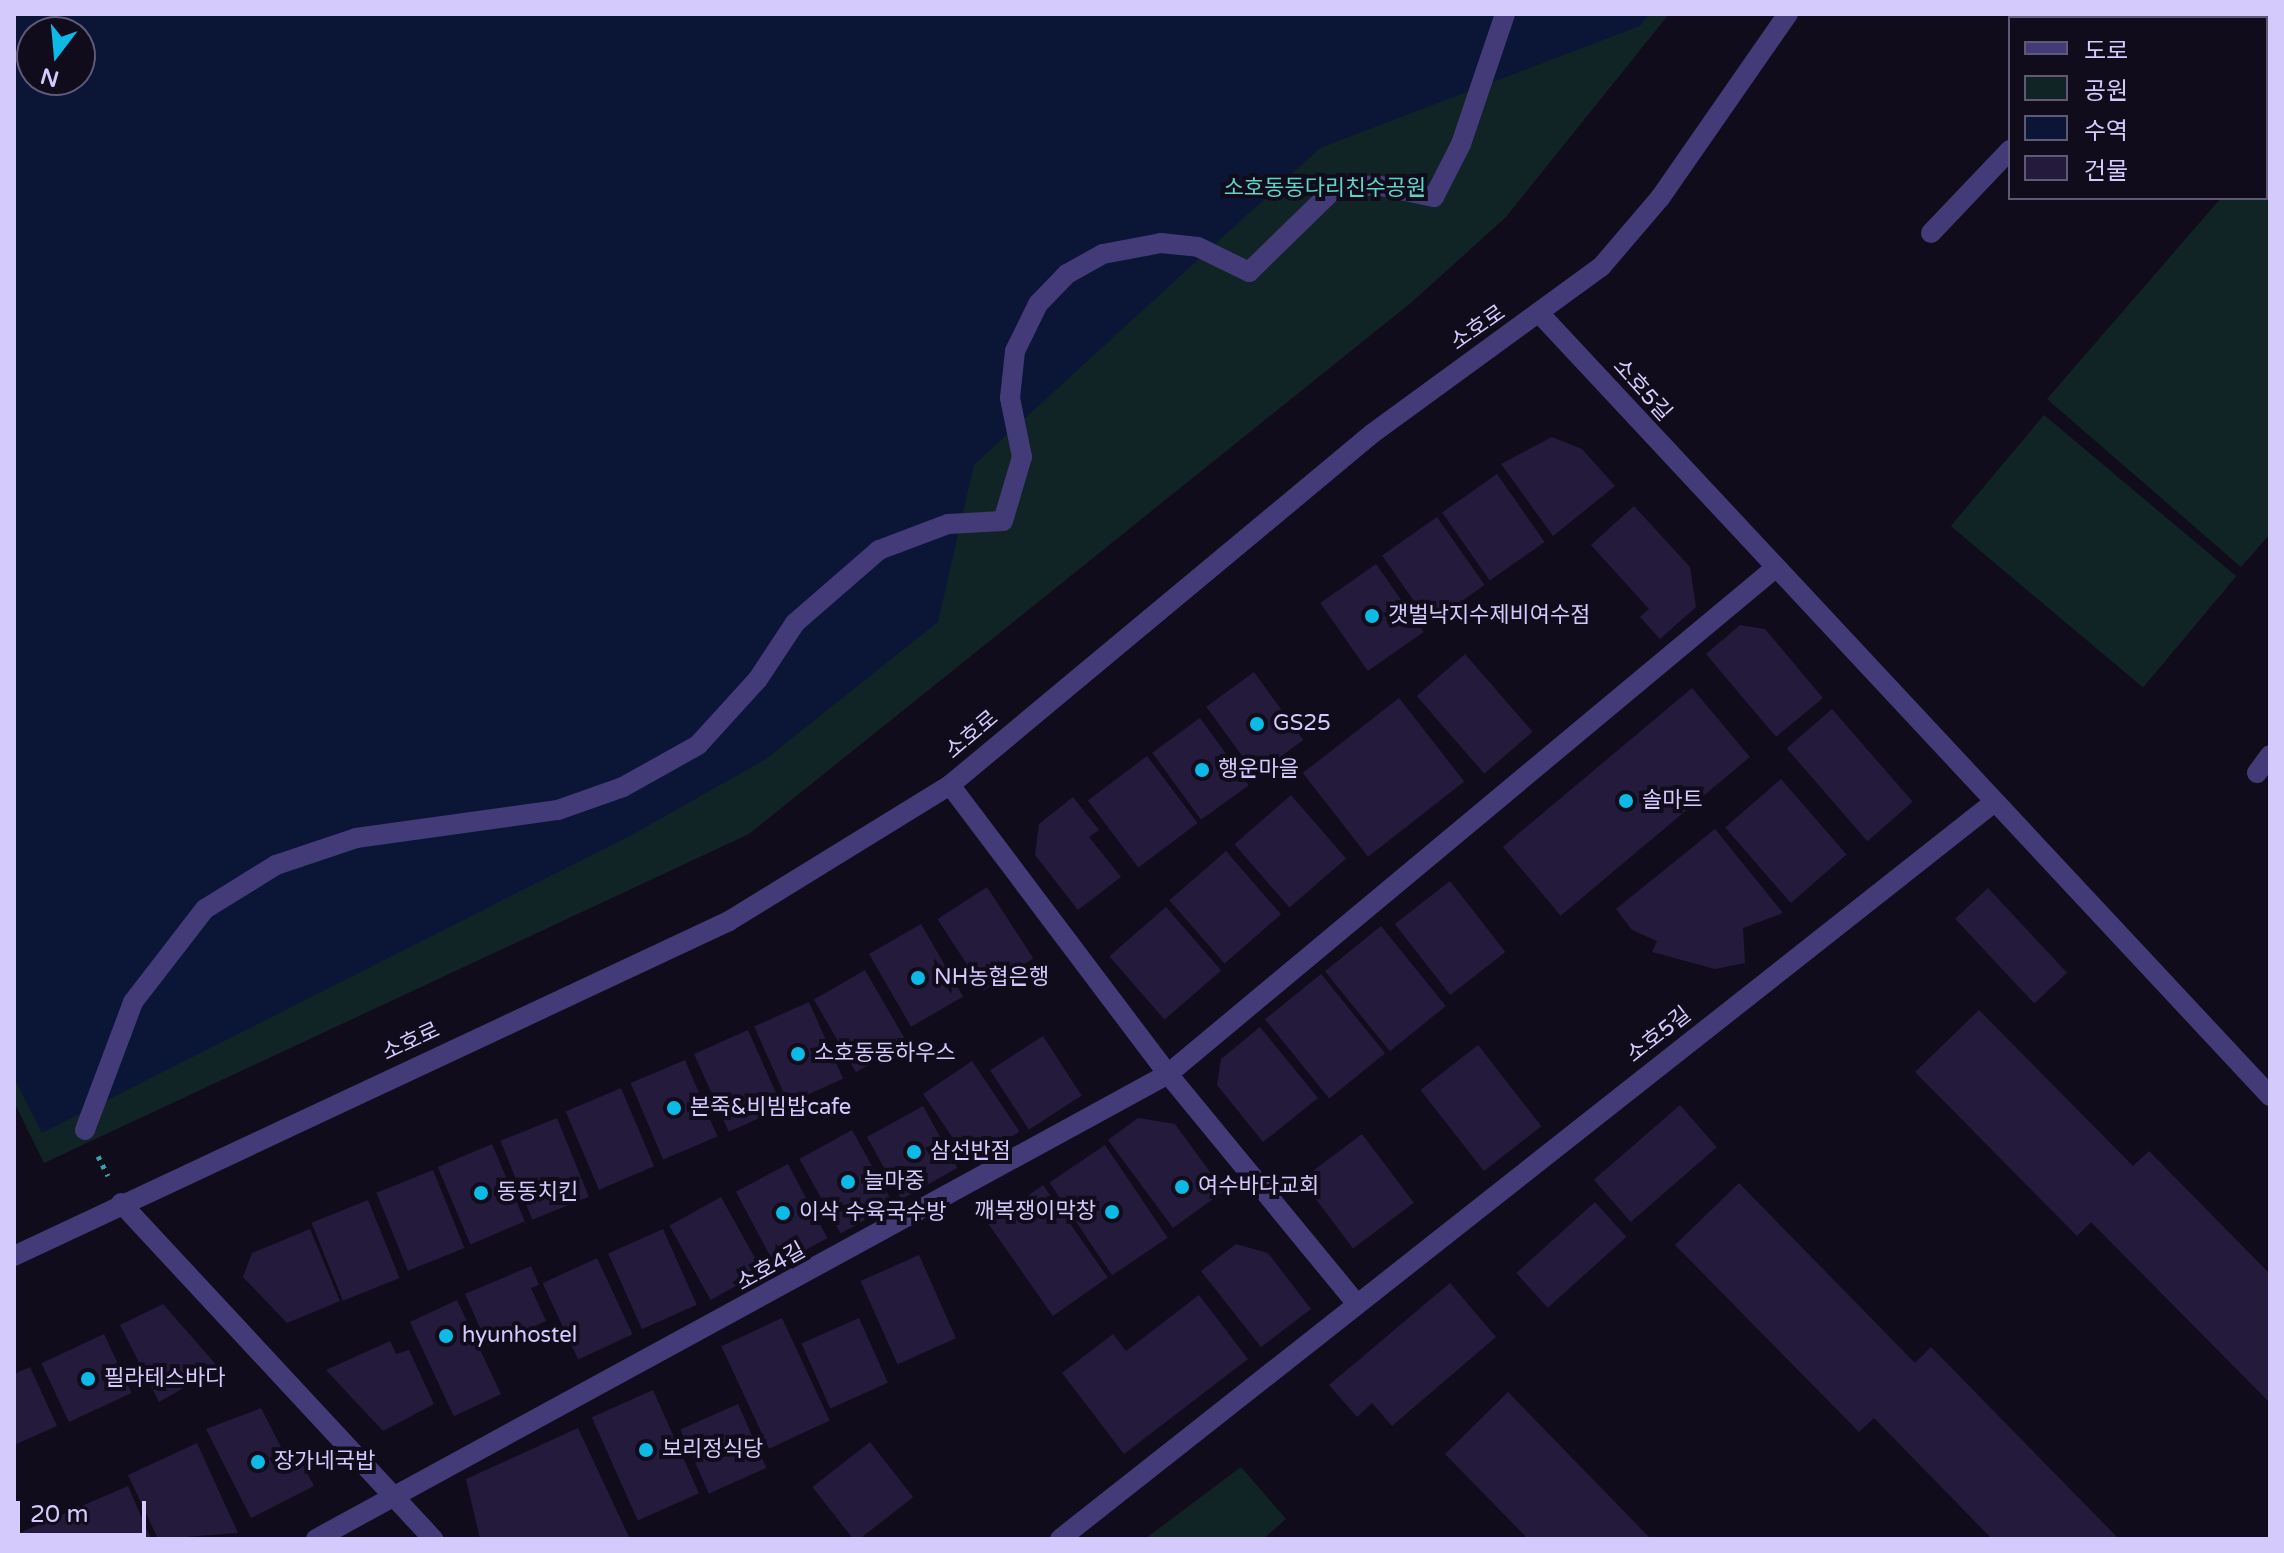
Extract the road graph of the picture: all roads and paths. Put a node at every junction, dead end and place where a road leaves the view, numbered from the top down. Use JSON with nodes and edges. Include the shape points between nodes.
{"nodes":[{"id":1,"x":1505,"y":14,"type":"edge"},
{"id":2,"x":1788,"y":14,"type":"edge"},
{"id":3,"x":2008,"y":152,"type":"edge"},
{"id":4,"x":1931,"y":233,"type":"dead end"},
{"id":5,"x":1540,"y":314,"type":"junction"},
{"id":6,"x":1774,"y":569,"type":"junction"},
{"id":7,"x":2270,"y":755,"type":"edge"},
{"id":8,"x":2257,"y":773,"type":"dead end"},
{"id":9,"x":950,"y":785,"type":"junction"},
{"id":10,"x":1992,"y":804,"type":"junction"},
{"id":11,"x":1168,"y":1074,"type":"junction"},
{"id":12,"x":2270,"y":1096,"type":"edge"},
{"id":13,"x":85,"y":1130,"type":"joint"},
{"id":14,"x":121,"y":1203,"type":"junction"},
{"id":15,"x":14,"y":1256,"type":"edge"},
{"id":16,"x":1356,"y":1303,"type":"junction"},
{"id":17,"x":397,"y":1501,"type":"junction"},
{"id":18,"x":316,"y":1539,"type":"edge"},
{"id":19,"x":433,"y":1539,"type":"edge"},
{"id":20,"x":1060,"y":1539,"type":"edge"}],
"edges":[{"from":1,"to":13,"type":"street","via":[[1461,144],[1434,197],[1376,185],[1333,190],[1249,272],[1198,247],[1161,243],[1103,254],[1067,274],[1038,304],[1015,351],[1010,398],[1022,457],[1003,521],[948,524],[879,550],[795,623],[758,679],[698,745],[623,787],[558,810],[356,838],[276,865],[205,909],[133,1002]]},
{"from":2,"to":5,"type":"street","name":"소호로","via":[[1660,198],[1601,267]]},
{"from":3,"to":4,"type":"street"},
{"from":5,"to":6,"type":"street","name":"소호5길"},
{"from":5,"to":9,"type":"street","name":"소호로","via":[[1373,433]]},
{"from":6,"to":10,"type":"street","name":"소호5길"},
{"from":6,"to":11,"type":"street"},
{"from":7,"to":8,"type":"street"},
{"from":9,"to":11,"type":"street"},
{"from":9,"to":14,"type":"street","name":"소호로","via":[[729,921]]},
{"from":10,"to":12,"type":"street","name":"소호5길"},
{"from":10,"to":16,"type":"street","name":"소호5길"},
{"from":11,"to":16,"type":"street"},
{"from":11,"to":17,"type":"street","name":"소호4길"},
{"from":13,"to":14,"type":"path"},
{"from":14,"to":15,"type":"street","name":"소호로"},
{"from":14,"to":17,"type":"street"},
{"from":16,"to":20,"type":"street"},
{"from":17,"to":18,"type":"street","name":"소호4길"},
{"from":17,"to":19,"type":"street"}]}
